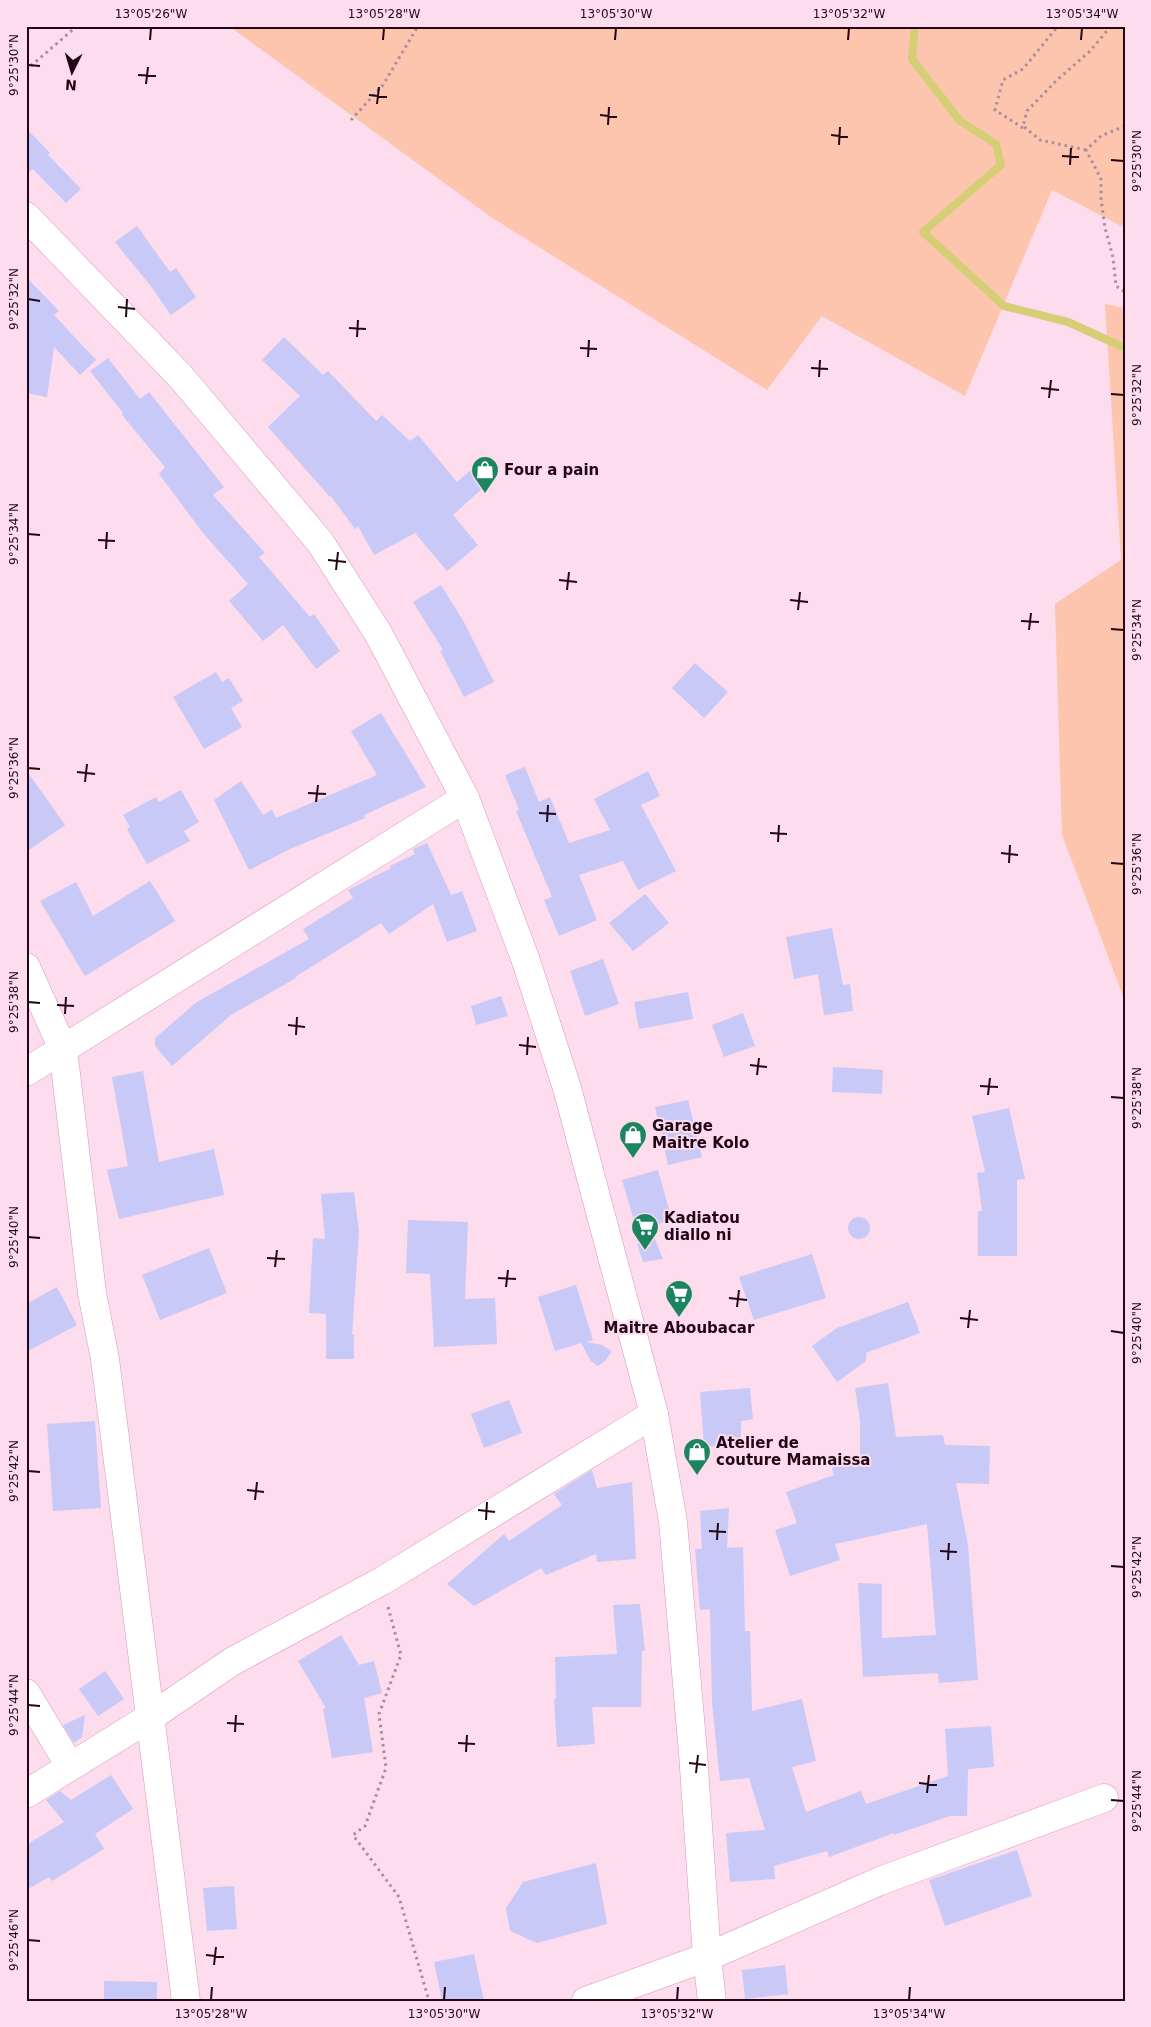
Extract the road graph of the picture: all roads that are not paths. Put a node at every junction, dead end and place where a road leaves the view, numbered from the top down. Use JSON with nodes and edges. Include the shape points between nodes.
{"nodes":[{"id":1,"x":26,"y":216,"type":"edge"},
{"id":2,"x":466,"y":798,"type":"junction"},
{"id":3,"x":26,"y":967,"type":"edge"},
{"id":4,"x":63,"y":1049,"type":"junction"},
{"id":5,"x":26,"y":1072,"type":"edge"},
{"id":6,"x":654,"y":1414,"type":"junction"},
{"id":7,"x":26,"y":1693,"type":"edge"},
{"id":8,"x":149,"y":1718,"type":"junction"},
{"id":9,"x":70,"y":1766,"type":"junction"},
{"id":10,"x":26,"y":1794,"type":"edge"},
{"id":11,"x":1104,"y":1798,"type":"dead end"},
{"id":12,"x":707,"y":1957,"type":"junction"},
{"id":13,"x":186,"y":2001,"type":"edge"},
{"id":14,"x":586,"y":2001,"type":"edge"},
{"id":15,"x":712,"y":2001,"type":"edge"}],
"edges":[{"from":1,"to":2,"type":"main road","via":[[181,377],[320,542],[378,633]]},
{"from":2,"to":4,"type":"main road"},
{"from":2,"to":6,"type":"main road","via":[[526,961],[567,1088]]},
{"from":3,"to":4,"type":"main road"},
{"from":4,"to":5,"type":"main road"},
{"from":4,"to":8,"type":"main road"},
{"from":6,"to":8,"type":"main road","via":[[382,1581],[233,1661]]},
{"from":6,"to":12,"type":"main road","via":[[673,1522]]},
{"from":7,"to":9,"type":"main road"},
{"from":8,"to":9,"type":"main road"},
{"from":8,"to":13,"type":"main road"},
{"from":9,"to":10,"type":"main road"},
{"from":11,"to":12,"type":"main road","via":[[880,1881]]},
{"from":12,"to":14,"type":"main road"},
{"from":12,"to":15,"type":"main road"}]}
